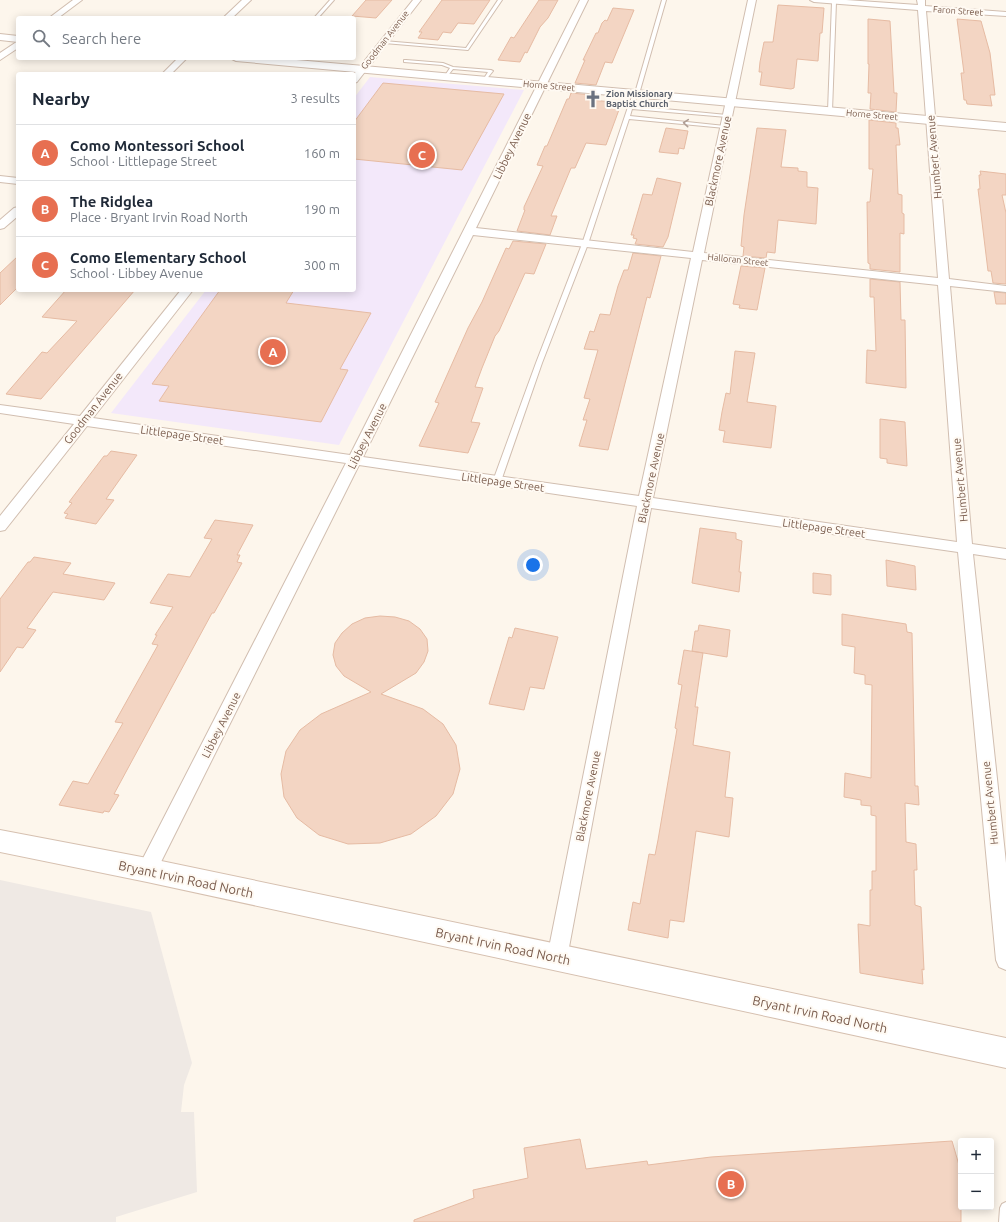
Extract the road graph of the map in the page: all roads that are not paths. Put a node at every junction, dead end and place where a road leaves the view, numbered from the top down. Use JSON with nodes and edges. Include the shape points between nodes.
{"nodes":[{"id":1,"x":78,"y":0,"type":"edge"},
{"id":2,"x":246,"y":0,"type":"edge"},
{"id":3,"x":332,"y":0,"type":"edge"},
{"id":4,"x":417,"y":0,"type":"edge"},
{"id":5,"x":500,"y":0,"type":"edge"},
{"id":6,"x":584,"y":0,"type":"edge"},
{"id":7,"x":664,"y":0,"type":"edge"},
{"id":8,"x":752,"y":0,"type":"edge"},
{"id":9,"x":814,"y":0,"type":"edge"},
{"id":10,"x":834,"y":2,"type":"junction"},
{"id":11,"x":921,"y":4,"type":"edge"},
{"id":12,"x":1006,"y":14,"type":"edge"},
{"id":13,"x":56,"y":16,"type":"edge"},
{"id":14,"x":229,"y":16,"type":"edge"},
{"id":15,"x":318,"y":16,"type":"edge"},
{"id":16,"x":0,"y":37,"type":"edge"},
{"id":17,"x":16,"y":38,"type":"edge"},
{"id":18,"x":384,"y":42,"type":"junction"},
{"id":19,"x":16,"y":45,"type":"edge"},
{"id":20,"x":0,"y":57,"type":"edge"},
{"id":21,"x":181,"y":60,"type":"edge"},
{"id":22,"x":273,"y":60,"type":"edge"},
{"id":23,"x":406,"y":61,"type":"dead end"},
{"id":24,"x":362,"y":69,"type":"junction"},
{"id":25,"x":168,"y":72,"type":"edge"},
{"id":26,"x":449,"y":72,"type":"junction"},
{"id":27,"x":356,"y":77,"type":"edge"},
{"id":28,"x":542,"y":85,"type":"junction"},
{"id":29,"x":636,"y":94,"type":"junction"},
{"id":30,"x":630,"y":108,"type":"junction"},
{"id":31,"x":830,"y":111,"type":"junction"},
{"id":32,"x":727,"y":115,"type":"junction"},
{"id":33,"x":627,"y":117,"type":"junction"},
{"id":34,"x":931,"y":120,"type":"junction"},
{"id":35,"x":1006,"y":127,"type":"edge"},
{"id":36,"x":0,"y":179,"type":"edge"},
{"id":37,"x":16,"y":180,"type":"edge"},
{"id":38,"x":16,"y":212,"type":"edge"},
{"id":39,"x":0,"y":226,"type":"edge"},
{"id":40,"x":469,"y":231,"type":"junction"},
{"id":41,"x":585,"y":244,"type":"junction"},
{"id":42,"x":697,"y":256,"type":"junction"},
{"id":43,"x":944,"y":283,"type":"junction"},
{"id":44,"x":1006,"y":289,"type":"edge"},
{"id":45,"x":185,"y":292,"type":"edge"},
{"id":46,"x":0,"y":409,"type":"edge"},
{"id":47,"x":83,"y":421,"type":"junction"},
{"id":48,"x":355,"y":460,"type":"junction"},
{"id":49,"x":497,"y":481,"type":"junction"},
{"id":50,"x":645,"y":502,"type":"junction"},
{"id":51,"x":0,"y":526,"type":"edge"},
{"id":52,"x":965,"y":548,"type":"junction"},
{"id":53,"x":1006,"y":554,"type":"edge"},
{"id":54,"x":0,"y":840,"type":"edge"},
{"id":55,"x":147,"y":870,"type":"junction"},
{"id":56,"x":557,"y":958,"type":"junction"},
{"id":57,"x":1006,"y":960,"type":"edge"},
{"id":58,"x":1006,"y":1053,"type":"edge"},
{"id":59,"x":1006,"y":1208,"type":"edge"},
{"id":60,"x":1005,"y":1222,"type":"edge"}],
"edges":[{"from":1,"to":13,"type":"street"},
{"from":2,"to":14,"type":"street"},
{"from":3,"to":15,"type":"lane"},
{"from":4,"to":18,"type":"street","name":"Goodman Avenue"},
{"from":5,"to":18,"type":"lane","via":[[468,49]]},
{"from":6,"to":28,"type":"street","name":"Libbey Avenue"},
{"from":7,"to":29,"type":"lane"},
{"from":8,"to":32,"type":"street","name":"Blackmore Avenue"},
{"from":9,"to":10,"type":"street","name":"Faron Street"},
{"from":10,"to":11,"type":"street","name":"Faron Street"},
{"from":10,"to":31,"type":"lane"},
{"from":11,"to":12,"type":"street","name":"Faron Street"},
{"from":11,"to":34,"type":"street","name":"Humbert Avenue"},
{"from":16,"to":17,"type":"street"},
{"from":18,"to":24,"type":"street","name":"Goodman Avenue"},
{"from":19,"to":20,"type":"street"},
{"from":21,"to":25,"type":"street"},
{"from":22,"to":24,"type":"street","name":"Horne Street"},
{"from":23,"to":26,"type":"lane","via":[[443,64]]},
{"from":24,"to":26,"type":"street","name":"Horne Street"},
{"from":24,"to":27,"type":"street","name":"Goodman Avenue"},
{"from":26,"to":28,"type":"street","name":"Horne Street","via":[[485,80]]},
{"from":28,"to":29,"type":"street","name":"Horne Street"},
{"from":28,"to":40,"type":"street","name":"Libbey Avenue"},
{"from":29,"to":30,"type":"lane"},
{"from":29,"to":32,"type":"street","name":"Horne Street"},
{"from":30,"to":32,"type":"lane"},
{"from":30,"to":33,"type":"lane"},
{"from":31,"to":32,"type":"street","name":"Horne Street"},
{"from":31,"to":34,"type":"street","name":"Horne Street"},
{"from":32,"to":33,"type":"lane","one_way":true},
{"from":32,"to":42,"type":"street","name":"Blackmore Avenue"},
{"from":33,"to":41,"type":"lane"},
{"from":34,"to":35,"type":"street","name":"Horne Street"},
{"from":34,"to":43,"type":"street","name":"Humbert Avenue"},
{"from":36,"to":37,"type":"street"},
{"from":38,"to":39,"type":"street"},
{"from":40,"to":41,"type":"street","name":"Halloran Street"},
{"from":40,"to":48,"type":"street","name":"Libbey Avenue"},
{"from":41,"to":42,"type":"street","name":"Halloran Street"},
{"from":41,"to":49,"type":"lane"},
{"from":42,"to":43,"type":"street","name":"Halloran Street"},
{"from":42,"to":50,"type":"street","name":"Blackmore Avenue"},
{"from":43,"to":44,"type":"street","name":"Halloran Street"},
{"from":43,"to":52,"type":"street","name":"Humbert Avenue"},
{"from":45,"to":47,"type":"street","name":"Goodman Avenue"},
{"from":46,"to":47,"type":"street","name":"Littlepage Street"},
{"from":47,"to":48,"type":"street","name":"Littlepage Street"},
{"from":47,"to":51,"type":"street","name":"Goodman Avenue"},
{"from":48,"to":49,"type":"street","name":"Littlepage Street"},
{"from":48,"to":55,"type":"street","name":"Libbey Avenue"},
{"from":49,"to":50,"type":"street","name":"Littlepage Street"},
{"from":50,"to":52,"type":"street","name":"Littlepage Street"},
{"from":50,"to":56,"type":"street","name":"Blackmore Avenue"},
{"from":52,"to":53,"type":"street","name":"Littlepage Street"},
{"from":52,"to":57,"type":"street","name":"Humbert Avenue"},
{"from":54,"to":55,"type":"main road","name":"Bryant Irvin Road North"},
{"from":55,"to":56,"type":"main road","name":"Bryant Irvin Road North"},
{"from":56,"to":58,"type":"main road","name":"Bryant Irvin Road North"},
{"from":59,"to":60,"type":"lane"}]}
